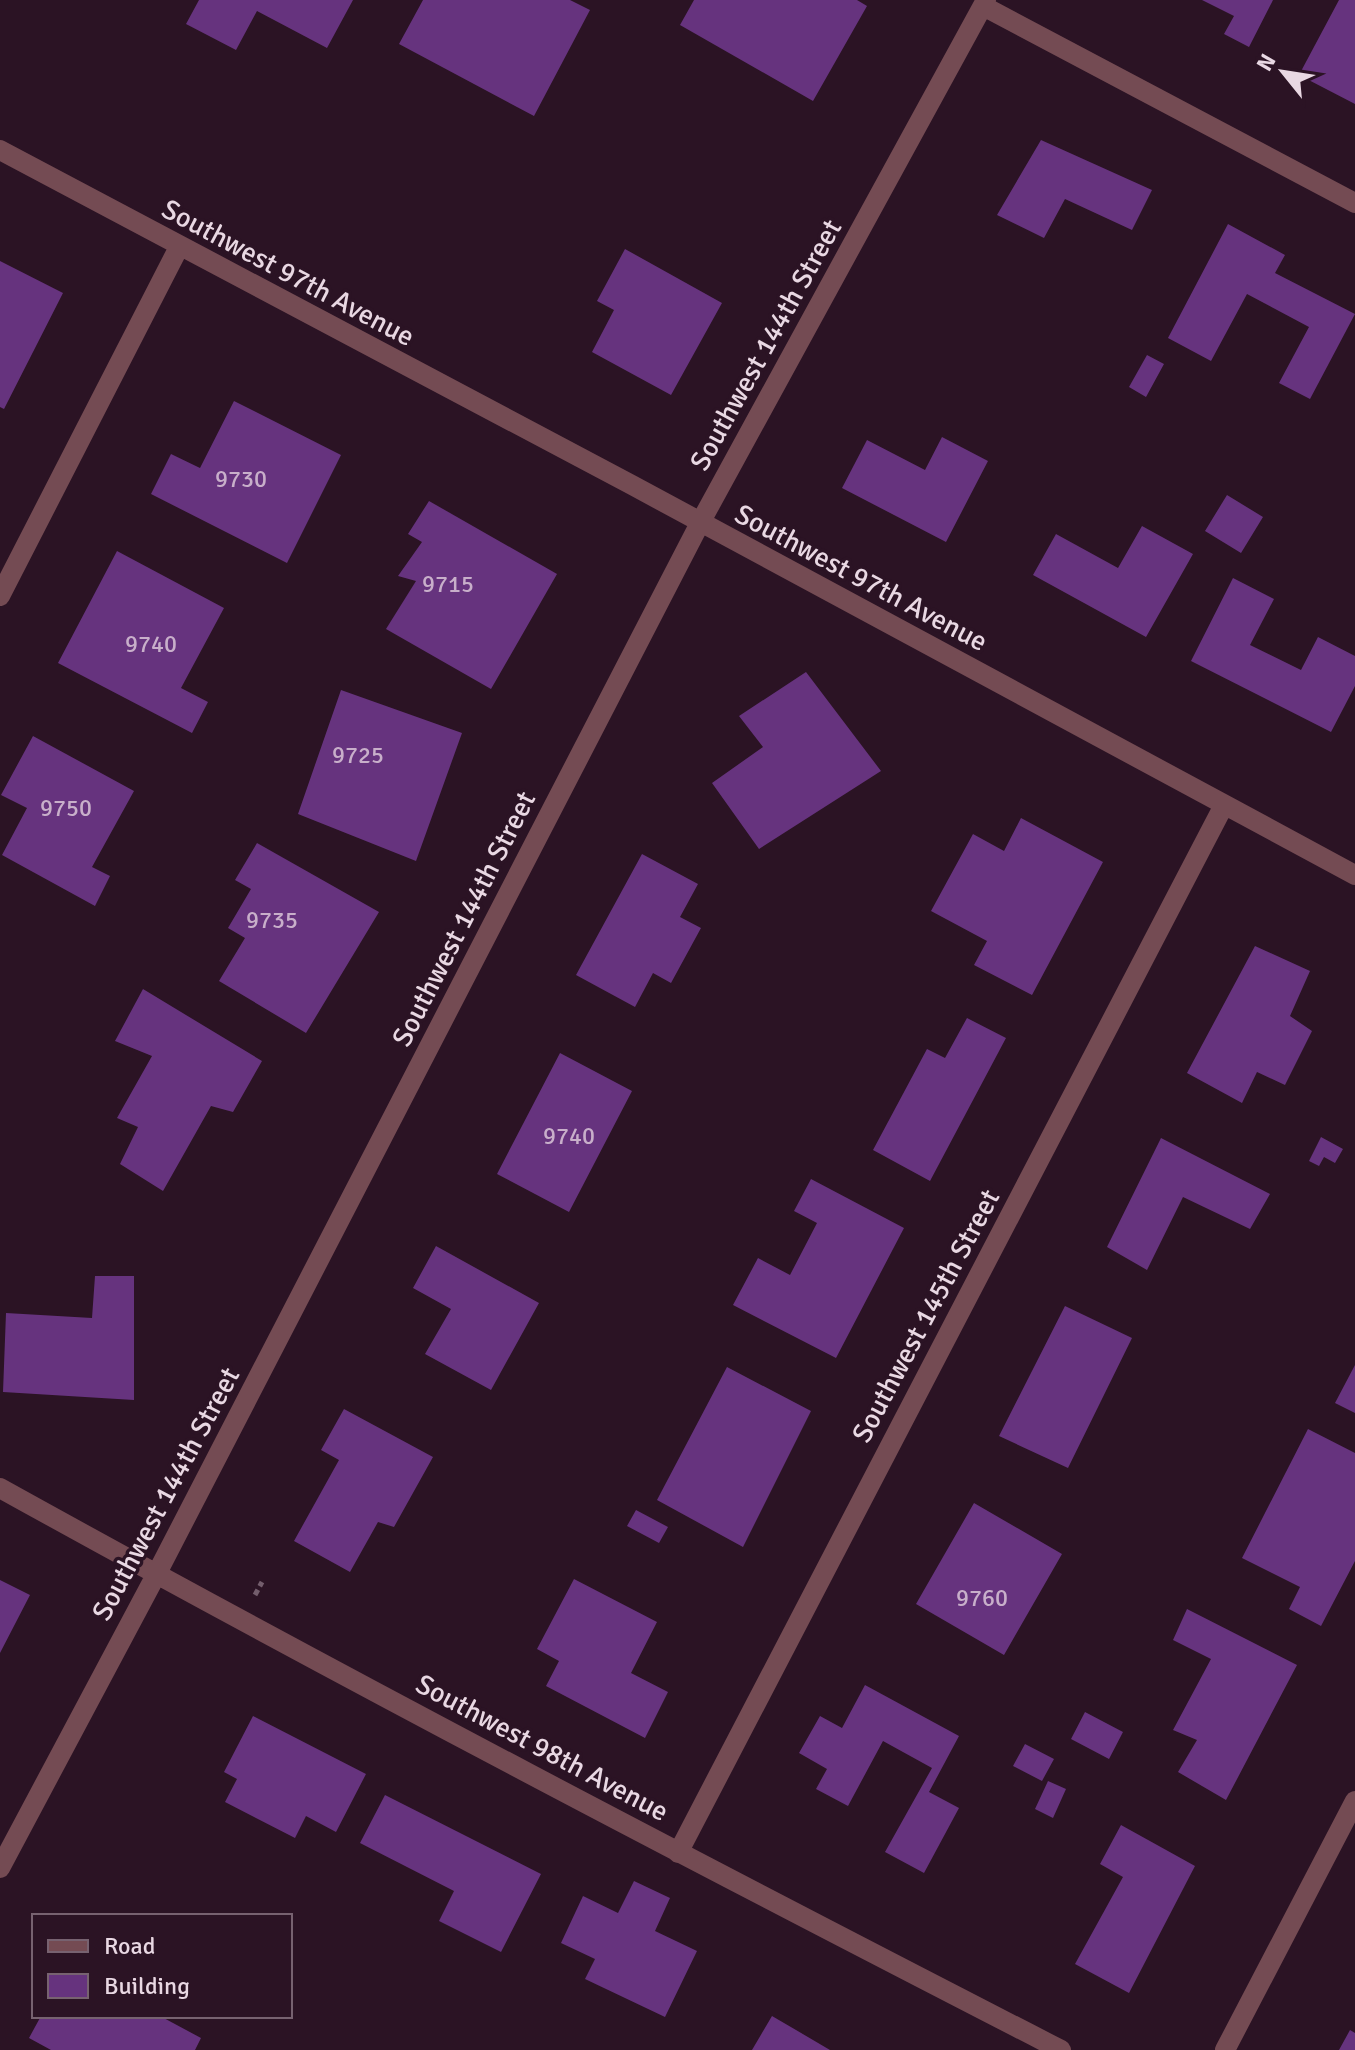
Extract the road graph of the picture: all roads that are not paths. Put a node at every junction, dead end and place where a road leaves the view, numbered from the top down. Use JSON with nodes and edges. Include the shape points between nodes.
{"nodes":[{"id":1,"x":984,"y":3,"type":"edge"},
{"id":2,"x":0,"y":150,"type":"edge"},
{"id":3,"x":1355,"y":203,"type":"edge"},
{"id":4,"x":179,"y":247,"type":"junction"},
{"id":5,"x":700,"y":523,"type":"junction"},
{"id":6,"x":0,"y":596,"type":"edge"},
{"id":7,"x":1224,"y":805,"type":"junction"},
{"id":8,"x":1355,"y":875,"type":"edge"},
{"id":9,"x":0,"y":1488,"type":"edge"},
{"id":10,"x":156,"y":1575,"type":"junction"},
{"id":11,"x":1355,"y":1801,"type":"edge"},
{"id":12,"x":678,"y":1853,"type":"junction"},
{"id":13,"x":0,"y":1868,"type":"edge"},
{"id":14,"x":1061,"y":2050,"type":"edge"},
{"id":15,"x":1225,"y":2050,"type":"edge"}],
"edges":[{"from":1,"to":3,"type":"street"},
{"from":1,"to":5,"type":"street","name":"Southwest 144th Street"},
{"from":2,"to":4,"type":"street","name":"Southwest 97th Avenue"},
{"from":4,"to":5,"type":"street","name":"Southwest 97th Avenue"},
{"from":4,"to":6,"type":"street"},
{"from":5,"to":7,"type":"street","name":"Southwest 97th Avenue"},
{"from":5,"to":10,"type":"street","name":"Southwest 144th Street"},
{"from":7,"to":8,"type":"street","name":"Southwest 97th Avenue"},
{"from":7,"to":12,"type":"street","name":"Southwest 145th Street"},
{"from":9,"to":10,"type":"street","name":"Southwest 98th Avenue"},
{"from":10,"to":12,"type":"street","name":"Southwest 98th Avenue"},
{"from":10,"to":13,"type":"street","name":"Southwest 144th Street"},
{"from":11,"to":15,"type":"street"},
{"from":12,"to":14,"type":"street","name":"Southwest 98th Avenue"}]}
